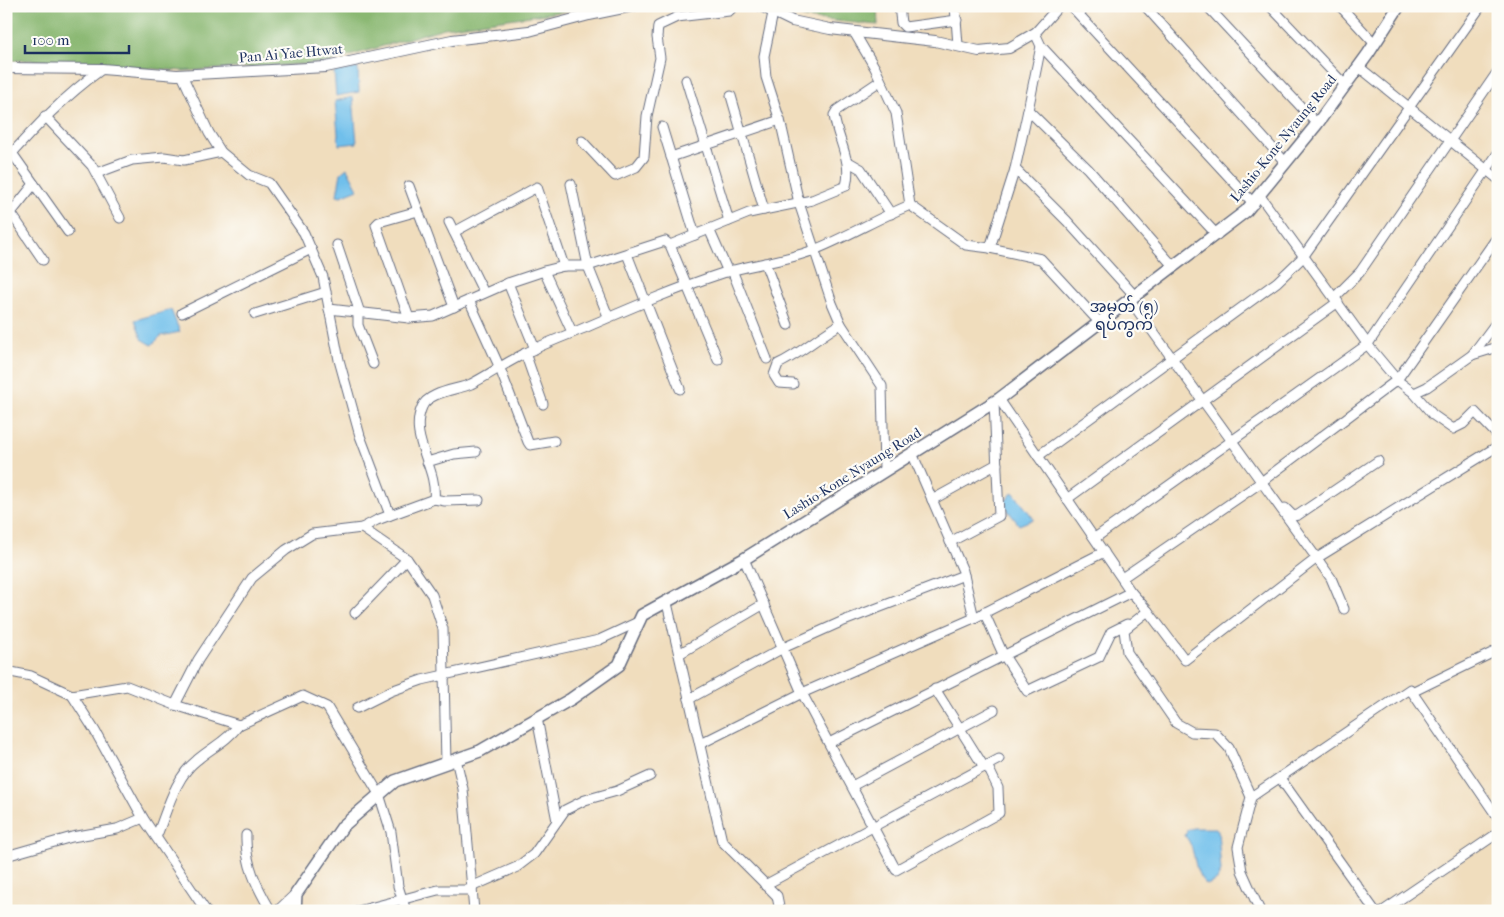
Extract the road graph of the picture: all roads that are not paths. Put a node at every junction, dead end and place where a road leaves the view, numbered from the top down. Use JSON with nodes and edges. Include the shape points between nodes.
{"nodes":[{"id":1,"x":633,"y":6,"type":"edge"},
{"id":2,"x":734,"y":6,"type":"edge"},
{"id":3,"x":761,"y":6,"type":"edge"},
{"id":4,"x":899,"y":6,"type":"edge"},
{"id":5,"x":955,"y":6,"type":"edge"},
{"id":6,"x":1059,"y":6,"type":"edge"},
{"id":7,"x":1071,"y":6,"type":"edge"},
{"id":8,"x":1145,"y":6,"type":"edge"},
{"id":9,"x":1206,"y":6,"type":"edge"},
{"id":10,"x":1270,"y":6,"type":"edge"},
{"id":11,"x":1340,"y":6,"type":"edge"},
{"id":12,"x":1399,"y":6,"type":"edge"},
{"id":13,"x":1481,"y":6,"type":"edge"},
{"id":14,"x":773,"y":13,"type":"junction"},
{"id":15,"x":957,"y":20,"type":"junction"},
{"id":16,"x":854,"y":32,"type":"junction"},
{"id":17,"x":1035,"y":32,"type":"junction"},
{"id":18,"x":1375,"y":44,"type":"junction"},
{"id":19,"x":958,"y":45,"type":"junction"},
{"id":20,"x":1041,"y":46,"type":"junction"},
{"id":21,"x":1359,"y":66,"type":"junction"},
{"id":22,"x":6,"y":68,"type":"edge"},
{"id":23,"x":102,"y":69,"type":"junction"},
{"id":24,"x":1498,"y":71,"type":"edge"},
{"id":25,"x":182,"y":75,"type":"junction"},
{"id":26,"x":686,"y":80,"type":"dead end"},
{"id":27,"x":880,"y":81,"type":"junction"},
{"id":28,"x":1345,"y":85,"type":"junction"},
{"id":29,"x":731,"y":96,"type":"dead end"},
{"id":30,"x":1409,"y":107,"type":"junction"},
{"id":31,"x":1028,"y":110,"type":"junction"},
{"id":32,"x":45,"y":116,"type":"junction"},
{"id":33,"x":780,"y":120,"type":"junction"},
{"id":34,"x":1317,"y":124,"type":"junction"},
{"id":35,"x":662,"y":127,"type":"dead end"},
{"id":36,"x":741,"y":133,"type":"junction"},
{"id":37,"x":582,"y":141,"type":"dead end"},
{"id":38,"x":1452,"y":141,"type":"junction"},
{"id":39,"x":705,"y":145,"type":"junction"},
{"id":40,"x":221,"y":152,"type":"junction"},
{"id":41,"x":1498,"y":153,"type":"edge"},
{"id":42,"x":9,"y":156,"type":"edge"},
{"id":43,"x":671,"y":157,"type":"junction"},
{"id":44,"x":847,"y":161,"type":"junction"},
{"id":45,"x":1286,"y":163,"type":"junction"},
{"id":46,"x":1486,"y":169,"type":"junction"},
{"id":47,"x":1015,"y":170,"type":"junction"},
{"id":48,"x":97,"y":173,"type":"junction"},
{"id":49,"x":1498,"y":179,"type":"edge"},
{"id":50,"x":34,"y":184,"type":"junction"},
{"id":51,"x":571,"y":184,"type":"dead end"},
{"id":52,"x":410,"y":186,"type":"dead end"},
{"id":53,"x":1257,"y":200,"type":"junction"},
{"id":54,"x":798,"y":203,"type":"junction"},
{"id":55,"x":910,"y":205,"type":"junction"},
{"id":56,"x":764,"y":210,"type":"junction"},
{"id":57,"x":418,"y":212,"type":"junction"},
{"id":58,"x":891,"y":214,"type":"junction"},
{"id":59,"x":9,"y":216,"type":"edge"},
{"id":60,"x":120,"y":218,"type":"dead end"},
{"id":61,"x":729,"y":221,"type":"junction"},
{"id":62,"x":449,"y":222,"type":"dead end"},
{"id":63,"x":709,"y":229,"type":"junction"},
{"id":64,"x":68,"y":232,"type":"dead end"},
{"id":65,"x":454,"y":232,"type":"junction"},
{"id":66,"x":695,"y":235,"type":"junction"},
{"id":67,"x":1217,"y":235,"type":"junction"},
{"id":68,"x":1498,"y":236,"type":"edge"},
{"id":69,"x":670,"y":245,"type":"junction"},
{"id":70,"x":337,"y":246,"type":"dead end"},
{"id":71,"x":990,"y":248,"type":"junction"},
{"id":72,"x":311,"y":249,"type":"junction"},
{"id":73,"x":814,"y":250,"type":"junction"},
{"id":74,"x":627,"y":254,"type":"junction"},
{"id":75,"x":1303,"y":257,"type":"junction"},
{"id":76,"x":43,"y":260,"type":"dead end"},
{"id":77,"x":765,"y":263,"type":"junction"},
{"id":78,"x":564,"y":266,"type":"junction"},
{"id":79,"x":588,"y":266,"type":"junction"},
{"id":80,"x":1174,"y":267,"type":"junction"},
{"id":81,"x":544,"y":271,"type":"junction"},
{"id":82,"x":730,"y":271,"type":"junction"},
{"id":83,"x":508,"y":283,"type":"junction"},
{"id":84,"x":686,"y":287,"type":"junction"},
{"id":85,"x":326,"y":292,"type":"junction"},
{"id":86,"x":484,"y":293,"type":"junction"},
{"id":87,"x":1132,"y":298,"type":"junction"},
{"id":88,"x":1336,"y":299,"type":"junction"},
{"id":89,"x":469,"y":300,"type":"junction"},
{"id":90,"x":645,"y":302,"type":"junction"},
{"id":91,"x":454,"y":307,"type":"junction"},
{"id":92,"x":329,"y":309,"type":"junction"},
{"id":93,"x":182,"y":313,"type":"dead end"},
{"id":94,"x":359,"y":313,"type":"junction"},
{"id":95,"x":256,"y":314,"type":"dead end"},
{"id":96,"x":608,"y":316,"type":"junction"},
{"id":97,"x":409,"y":318,"type":"junction"},
{"id":98,"x":1498,"y":320,"type":"edge"},
{"id":99,"x":1100,"y":323,"type":"junction"},
{"id":100,"x":841,"y":324,"type":"junction"},
{"id":101,"x":788,"y":325,"type":"dead end"},
{"id":102,"x":572,"y":332,"type":"junction"},
{"id":103,"x":1368,"y":344,"type":"junction"},
{"id":104,"x":1498,"y":347,"type":"edge"},
{"id":105,"x":535,"y":349,"type":"junction"},
{"id":106,"x":525,"y":353,"type":"junction"},
{"id":107,"x":1472,"y":355,"type":"junction"},
{"id":108,"x":1172,"y":358,"type":"junction"},
{"id":109,"x":767,"y":359,"type":"dead end"},
{"id":110,"x":718,"y":360,"type":"dead end"},
{"id":111,"x":373,"y":364,"type":"dead end"},
{"id":112,"x":500,"y":366,"type":"junction"},
{"id":113,"x":1397,"y":380,"type":"junction"},
{"id":114,"x":793,"y":384,"type":"dead end"},
{"id":115,"x":680,"y":389,"type":"dead end"},
{"id":116,"x":1414,"y":393,"type":"junction"},
{"id":117,"x":997,"y":400,"type":"junction"},
{"id":118,"x":1204,"y":400,"type":"junction"},
{"id":119,"x":543,"y":404,"type":"dead end"},
{"id":120,"x":1498,"y":436,"type":"edge"},
{"id":121,"x":554,"y":441,"type":"dead end"},
{"id":122,"x":1232,"y":441,"type":"junction"},
{"id":123,"x":1498,"y":446,"type":"edge"},
{"id":124,"x":476,"y":452,"type":"dead end"},
{"id":125,"x":912,"y":453,"type":"junction"},
{"id":126,"x":1038,"y":456,"type":"junction"},
{"id":127,"x":1378,"y":461,"type":"dead end"},
{"id":128,"x":427,"y":462,"type":"junction"},
{"id":129,"x":997,"y":464,"type":"junction"},
{"id":130,"x":884,"y":470,"type":"junction"},
{"id":131,"x":1260,"y":483,"type":"junction"},
{"id":132,"x":434,"y":499,"type":"junction"},
{"id":133,"x":1067,"y":499,"type":"junction"},
{"id":134,"x":479,"y":500,"type":"dead end"},
{"id":135,"x":932,"y":500,"type":"junction"},
{"id":136,"x":390,"y":515,"type":"junction"},
{"id":137,"x":362,"y":528,"type":"junction"},
{"id":138,"x":1095,"y":538,"type":"junction"},
{"id":139,"x":950,"y":542,"type":"junction"},
{"id":140,"x":1104,"y":552,"type":"junction"},
{"id":141,"x":1317,"y":558,"type":"junction"},
{"id":142,"x":744,"y":559,"type":"junction"},
{"id":143,"x":407,"y":560,"type":"junction"},
{"id":144,"x":964,"y":575,"type":"junction"},
{"id":145,"x":1122,"y":578,"type":"junction"},
{"id":146,"x":1131,"y":592,"type":"junction"},
{"id":147,"x":666,"y":603,"type":"junction"},
{"id":148,"x":764,"y":604,"type":"junction"},
{"id":149,"x":1344,"y":609,"type":"dead end"},
{"id":150,"x":1148,"y":611,"type":"junction"},
{"id":151,"x":355,"y":612,"type":"dead end"},
{"id":152,"x":984,"y":612,"type":"junction"},
{"id":153,"x":974,"y":618,"type":"junction"},
{"id":154,"x":1134,"y":620,"type":"junction"},
{"id":155,"x":640,"y":621,"type":"junction"},
{"id":156,"x":783,"y":648,"type":"junction"},
{"id":157,"x":1498,"y":650,"type":"edge"},
{"id":158,"x":678,"y":654,"type":"junction"},
{"id":159,"x":1004,"y":654,"type":"junction"},
{"id":160,"x":6,"y":670,"type":"edge"},
{"id":161,"x":443,"y":676,"type":"junction"},
{"id":162,"x":935,"y":689,"type":"junction"},
{"id":163,"x":1412,"y":692,"type":"junction"},
{"id":164,"x":802,"y":693,"type":"junction"},
{"id":165,"x":72,"y":695,"type":"junction"},
{"id":166,"x":689,"y":699,"type":"junction"},
{"id":167,"x":175,"y":705,"type":"junction"},
{"id":168,"x":356,"y":708,"type":"dead end"},
{"id":169,"x":994,"y":710,"type":"dead end"},
{"id":170,"x":537,"y":718,"type":"junction"},
{"id":171,"x":239,"y":725,"type":"junction"},
{"id":172,"x":960,"y":728,"type":"junction"},
{"id":173,"x":829,"y":743,"type":"junction"},
{"id":174,"x":700,"y":744,"type":"junction"},
{"id":175,"x":1000,"y":758,"type":"dead end"},
{"id":176,"x":451,"y":761,"type":"junction"},
{"id":177,"x":986,"y":766,"type":"junction"},
{"id":178,"x":650,"y":776,"type":"dead end"},
{"id":179,"x":1280,"y":778,"type":"junction"},
{"id":180,"x":852,"y":786,"type":"junction"},
{"id":181,"x":379,"y":794,"type":"junction"},
{"id":182,"x":1251,"y":797,"type":"junction"},
{"id":183,"x":144,"y":818,"type":"junction"},
{"id":184,"x":1498,"y":818,"type":"edge"},
{"id":185,"x":557,"y":821,"type":"junction"},
{"id":186,"x":874,"y":826,"type":"junction"},
{"id":187,"x":1498,"y":833,"type":"edge"},
{"id":188,"x":246,"y":835,"type":"dead end"},
{"id":189,"x":157,"y":836,"type":"junction"},
{"id":190,"x":6,"y":856,"type":"edge"},
{"id":191,"x":766,"y":885,"type":"junction"},
{"id":192,"x":472,"y":888,"type":"junction"},
{"id":193,"x":296,"y":894,"type":"junction"},
{"id":194,"x":402,"y":898,"type":"junction"},
{"id":195,"x":206,"y":911,"type":"edge"},
{"id":196,"x":271,"y":911,"type":"edge"},
{"id":197,"x":278,"y":911,"type":"edge"},
{"id":198,"x":295,"y":911,"type":"edge"},
{"id":199,"x":358,"y":911,"type":"edge"},
{"id":200,"x":406,"y":911,"type":"edge"},
{"id":201,"x":474,"y":911,"type":"edge"},
{"id":202,"x":780,"y":911,"type":"edge"},
{"id":203,"x":1260,"y":911,"type":"edge"},
{"id":204,"x":1375,"y":911,"type":"edge"},
{"id":205,"x":1383,"y":911,"type":"edge"}],
"edges":[{"from":1,"to":25,"type":"street","name":"Pan Ai Yae Htwat","via":[[530,31],[452,40],[326,67]]},
{"from":2,"to":37,"type":"street","via":[[729,11],[665,20],[658,26],[660,58],[647,116],[644,157],[636,168],[615,176]]},
{"from":3,"to":14,"type":"street"},
{"from":4,"to":15,"type":"street","via":[[901,23],[905,27]]},
{"from":5,"to":15,"type":"street"},
{"from":6,"to":17,"type":"street"},
{"from":7,"to":53,"type":"street"},
{"from":8,"to":45,"type":"street"},
{"from":9,"to":34,"type":"street"},
{"from":10,"to":28,"type":"street"},
{"from":11,"to":18,"type":"street"},
{"from":12,"to":18,"type":"main road","name":"Lashio-Kone Nyaung Road"},
{"from":13,"to":30,"type":"street"},
{"from":14,"to":16,"type":"street","via":[[792,21]]},
{"from":14,"to":33,"type":"street","via":[[764,56],[766,77]]},
{"from":15,"to":19,"type":"street"},
{"from":16,"to":19,"type":"street"},
{"from":16,"to":27,"type":"street"},
{"from":17,"to":19,"type":"street","via":[[1009,48],[979,51]]},
{"from":17,"to":20,"type":"street"},
{"from":18,"to":21,"type":"main road","name":"Lashio-Kone Nyaung Road"},
{"from":20,"to":31,"type":"street"},
{"from":20,"to":67,"type":"street"},
{"from":21,"to":28,"type":"main road","name":"Lashio-Kone Nyaung Road"},
{"from":21,"to":30,"type":"street"},
{"from":22,"to":23,"type":"street","name":"Pan Ai Yae Htwat"},
{"from":23,"to":25,"type":"street","name":"Pan Ai Yae Htwat"},
{"from":23,"to":32,"type":"street"},
{"from":24,"to":38,"type":"street"},
{"from":25,"to":40,"type":"street"},
{"from":26,"to":39,"type":"street"},
{"from":27,"to":44,"type":"street","via":[[834,114]]},
{"from":27,"to":55,"type":"street","via":[[896,113]]},
{"from":28,"to":34,"type":"main road","name":"Lashio-Kone Nyaung Road"},
{"from":29,"to":36,"type":"street"},
{"from":30,"to":38,"type":"street"},
{"from":30,"to":75,"type":"street"},
{"from":31,"to":47,"type":"street"},
{"from":31,"to":80,"type":"street","via":[[1088,169]]},
{"from":32,"to":42,"type":"street"},
{"from":32,"to":48,"type":"street"},
{"from":33,"to":36,"type":"street"},
{"from":33,"to":54,"type":"street"},
{"from":34,"to":45,"type":"main road","name":"Lashio-Kone Nyaung Road"},
{"from":35,"to":43,"type":"street"},
{"from":36,"to":39,"type":"street"},
{"from":36,"to":56,"type":"street"},
{"from":38,"to":46,"type":"street"},
{"from":38,"to":88,"type":"street","via":[[1360,272]]},
{"from":39,"to":43,"type":"street"},
{"from":39,"to":61,"type":"street"},
{"from":40,"to":48,"type":"street","via":[[184,160],[164,157],[132,160]]},
{"from":40,"to":72,"type":"street","via":[[248,175],[269,183],[304,233]]},
{"from":41,"to":46,"type":"street"},
{"from":42,"to":50,"type":"street"},
{"from":43,"to":66,"type":"street"},
{"from":44,"to":54,"type":"street","via":[[849,176],[846,186]]},
{"from":44,"to":58,"type":"street","via":[[861,169]]},
{"from":45,"to":53,"type":"main road","name":"Lashio-Kone Nyaung Road"},
{"from":46,"to":49,"type":"street"},
{"from":46,"to":103,"type":"street"},
{"from":47,"to":71,"type":"street"},
{"from":47,"to":87,"type":"street","via":[[1067,221]]},
{"from":48,"to":60,"type":"street"},
{"from":50,"to":59,"type":"street"},
{"from":50,"to":64,"type":"street"},
{"from":51,"to":79,"type":"street"},
{"from":52,"to":57,"type":"street"},
{"from":53,"to":67,"type":"main road","name":"Lashio-Kone Nyaung Road"},
{"from":53,"to":75,"type":"street"},
{"from":54,"to":56,"type":"street"},
{"from":54,"to":73,"type":"street"},
{"from":55,"to":58,"type":"street"},
{"from":55,"to":71,"type":"street","via":[[966,245]]},
{"from":56,"to":61,"type":"street"},
{"from":57,"to":91,"type":"street"},
{"from":57,"to":97,"type":"street","via":[[379,222],[376,226]]},
{"from":58,"to":73,"type":"street"},
{"from":59,"to":76,"type":"street"},
{"from":61,"to":63,"type":"street"},
{"from":62,"to":65,"type":"street"},
{"from":63,"to":66,"type":"street"},
{"from":63,"to":82,"type":"street"},
{"from":65,"to":78,"type":"street","via":[[537,187]]},
{"from":65,"to":86,"type":"street"},
{"from":66,"to":69,"type":"street"},
{"from":67,"to":80,"type":"main road","name":"Lashio-Kone Nyaung Road"},
{"from":68,"to":113,"type":"street"},
{"from":69,"to":74,"type":"street","via":[[665,241]]},
{"from":69,"to":84,"type":"street"},
{"from":70,"to":94,"type":"street"},
{"from":71,"to":99,"type":"street","via":[[1041,259]]},
{"from":72,"to":85,"type":"street"},
{"from":72,"to":93,"type":"street"},
{"from":73,"to":77,"type":"street"},
{"from":73,"to":100,"type":"street"},
{"from":74,"to":79,"type":"street"},
{"from":74,"to":90,"type":"street"},
{"from":75,"to":88,"type":"street"},
{"from":75,"to":108,"type":"street","via":[[1277,282]]},
{"from":77,"to":82,"type":"street"},
{"from":77,"to":101,"type":"street"},
{"from":78,"to":79,"type":"street"},
{"from":78,"to":81,"type":"street"},
{"from":79,"to":96,"type":"street"},
{"from":80,"to":87,"type":"main road","name":"Lashio-Kone Nyaung Road"},
{"from":81,"to":83,"type":"street"},
{"from":81,"to":102,"type":"street"},
{"from":82,"to":84,"type":"street"},
{"from":82,"to":109,"type":"street"},
{"from":83,"to":86,"type":"street"},
{"from":83,"to":105,"type":"street"},
{"from":84,"to":90,"type":"street"},
{"from":84,"to":110,"type":"street"},
{"from":85,"to":92,"type":"street"},
{"from":85,"to":95,"type":"street"},
{"from":86,"to":89,"type":"street"},
{"from":87,"to":99,"type":"main road","name":"Lashio-Kone Nyaung Road"},
{"from":87,"to":108,"type":"street"},
{"from":88,"to":103,"type":"street"},
{"from":88,"to":118,"type":"street"},
{"from":89,"to":91,"type":"street"},
{"from":89,"to":112,"type":"street"},
{"from":90,"to":96,"type":"street"},
{"from":90,"to":115,"type":"street"},
{"from":91,"to":97,"type":"street","via":[[433,316]]},
{"from":92,"to":94,"type":"street"},
{"from":92,"to":136,"type":"street","via":[[330,325],[360,436]]},
{"from":94,"to":97,"type":"street"},
{"from":94,"to":111,"type":"street","via":[[358,325]]},
{"from":96,"to":102,"type":"street"},
{"from":98,"to":107,"type":"street"},
{"from":99,"to":117,"type":"main road","name":"Lashio-Kone Nyaung Road"},
{"from":100,"to":114,"type":"street","via":[[778,364],[774,376],[779,383]]},
{"from":100,"to":130,"type":"street","via":[[882,386]]},
{"from":102,"to":105,"type":"street"},
{"from":103,"to":113,"type":"street"},
{"from":103,"to":122,"type":"street"},
{"from":104,"to":107,"type":"street"},
{"from":105,"to":106,"type":"street"},
{"from":106,"to":112,"type":"street"},
{"from":106,"to":119,"type":"street"},
{"from":107,"to":116,"type":"street","via":[[1428,387]]},
{"from":108,"to":118,"type":"street"},
{"from":108,"to":126,"type":"street"},
{"from":112,"to":121,"type":"street","via":[[530,445]]},
{"from":112,"to":128,"type":"street","via":[[461,389],[430,398],[422,406],[418,425],[421,448]]},
{"from":113,"to":116,"type":"street"},
{"from":113,"to":131,"type":"street"},
{"from":116,"to":120,"type":"street","via":[[1433,415],[1453,430],[1475,412]]},
{"from":117,"to":125,"type":"main road","name":"Lashio-Kone Nyaung Road"},
{"from":117,"to":126,"type":"street"},
{"from":117,"to":129,"type":"street"},
{"from":118,"to":122,"type":"street"},
{"from":118,"to":133,"type":"street"},
{"from":122,"to":131,"type":"street"},
{"from":122,"to":138,"type":"street"},
{"from":123,"to":141,"type":"street"},
{"from":124,"to":128,"type":"street"},
{"from":125,"to":130,"type":"main road","name":"Lashio-Kone Nyaung Road"},
{"from":125,"to":135,"type":"street"},
{"from":126,"to":133,"type":"street"},
{"from":127,"to":131,"type":"street","via":[[1293,516]]},
{"from":128,"to":132,"type":"street","via":[[435,490]]},
{"from":129,"to":135,"type":"street"},
{"from":129,"to":139,"type":"street","via":[[999,516]]},
{"from":130,"to":142,"type":"main road","name":"Lashio-Kone Nyaung Road"},
{"from":131,"to":141,"type":"street"},
{"from":131,"to":145,"type":"street"},
{"from":132,"to":134,"type":"street"},
{"from":132,"to":136,"type":"street"},
{"from":133,"to":138,"type":"street"},
{"from":135,"to":139,"type":"street"},
{"from":136,"to":137,"type":"street"},
{"from":137,"to":143,"type":"street"},
{"from":137,"to":167,"type":"street","via":[[312,534],[252,578],[198,660]]},
{"from":138,"to":140,"type":"street"},
{"from":139,"to":144,"type":"street"},
{"from":140,"to":145,"type":"street"},
{"from":140,"to":152,"type":"street"},
{"from":141,"to":149,"type":"street"},
{"from":141,"to":150,"type":"street","via":[[1185,660]]},
{"from":142,"to":147,"type":"main road","name":"Lashio-Kone Nyaung Road"},
{"from":142,"to":148,"type":"street"},
{"from":143,"to":151,"type":"street"},
{"from":143,"to":161,"type":"street","via":[[432,595],[443,629]]},
{"from":144,"to":153,"type":"street"},
{"from":144,"to":156,"type":"street"},
{"from":145,"to":146,"type":"street"},
{"from":146,"to":150,"type":"street"},
{"from":146,"to":159,"type":"street"},
{"from":147,"to":155,"type":"main road","name":"Lashio-Kone Nyaung Road","via":[[642,615]]},
{"from":147,"to":158,"type":"street"},
{"from":148,"to":156,"type":"street"},
{"from":148,"to":158,"type":"street"},
{"from":150,"to":154,"type":"street"},
{"from":152,"to":153,"type":"street"},
{"from":152,"to":159,"type":"street"},
{"from":153,"to":164,"type":"street"},
{"from":154,"to":159,"type":"street","via":[[1111,632],[1099,657],[1027,691]]},
{"from":154,"to":182,"type":"street","via":[[1124,630],[1127,652],[1176,723],[1192,732],[1216,734],[1229,748]]},
{"from":155,"to":161,"type":"street","via":[[599,640]]},
{"from":155,"to":170,"type":"main road","name":"Lashio-Kone Nyaung Road","via":[[619,665]]},
{"from":156,"to":164,"type":"street"},
{"from":156,"to":166,"type":"street"},
{"from":157,"to":163,"type":"street"},
{"from":158,"to":166,"type":"street"},
{"from":159,"to":162,"type":"street"},
{"from":160,"to":165,"type":"street","via":[[31,676]]},
{"from":161,"to":168,"type":"street","via":[[391,691]]},
{"from":161,"to":176,"type":"street"},
{"from":162,"to":172,"type":"street"},
{"from":162,"to":173,"type":"street"},
{"from":163,"to":179,"type":"street","via":[[1410,689]]},
{"from":163,"to":184,"type":"street"},
{"from":164,"to":173,"type":"street"},
{"from":164,"to":174,"type":"street"},
{"from":165,"to":167,"type":"street","via":[[127,686]]},
{"from":165,"to":183,"type":"street"},
{"from":166,"to":174,"type":"street"},
{"from":167,"to":171,"type":"street"},
{"from":169,"to":172,"type":"street"},
{"from":170,"to":176,"type":"main road","name":"Lashio-Kone Nyaung Road","via":[[480,751]]},
{"from":170,"to":185,"type":"street"},
{"from":171,"to":181,"type":"street","via":[[303,696],[327,707]]},
{"from":171,"to":189,"type":"street","via":[[228,739],[196,760],[178,783]]},
{"from":172,"to":177,"type":"street"},
{"from":172,"to":180,"type":"street"},
{"from":173,"to":180,"type":"street"},
{"from":174,"to":191,"type":"street","via":[[722,841]]},
{"from":175,"to":177,"type":"street"},
{"from":176,"to":181,"type":"main road","name":"Lashio-Kone Nyaung Road","via":[[395,781]]},
{"from":176,"to":192,"type":"street","via":[[463,789]]},
{"from":177,"to":186,"type":"street"},
{"from":177,"to":186,"type":"street","via":[[998,788],[999,813],[896,870]]},
{"from":178,"to":185,"type":"street","via":[[617,791],[585,800],[565,810]]},
{"from":179,"to":182,"type":"street"},
{"from":179,"to":204,"type":"street"},
{"from":180,"to":186,"type":"street"},
{"from":181,"to":193,"type":"main road","name":"Lashio-Kone Nyaung Road","via":[[343,826]]},
{"from":181,"to":194,"type":"street","via":[[391,832]]},
{"from":182,"to":203,"type":"street","via":[[1238,847],[1242,871]]},
{"from":183,"to":189,"type":"street"},
{"from":183,"to":190,"type":"street","via":[[118,829]]},
{"from":185,"to":192,"type":"street","via":[[534,854],[517,867]]},
{"from":186,"to":191,"type":"street"},
{"from":187,"to":205,"type":"street"},
{"from":188,"to":196,"type":"street","via":[[254,881]]},
{"from":189,"to":195,"type":"street"},
{"from":191,"to":202,"type":"street","via":[[777,896]]},
{"from":192,"to":194,"type":"street","via":[[438,890]]},
{"from":192,"to":201,"type":"street"},
{"from":193,"to":197,"type":"street"},
{"from":193,"to":198,"type":"main road"},
{"from":194,"to":199,"type":"street"},
{"from":194,"to":200,"type":"street"}]}
